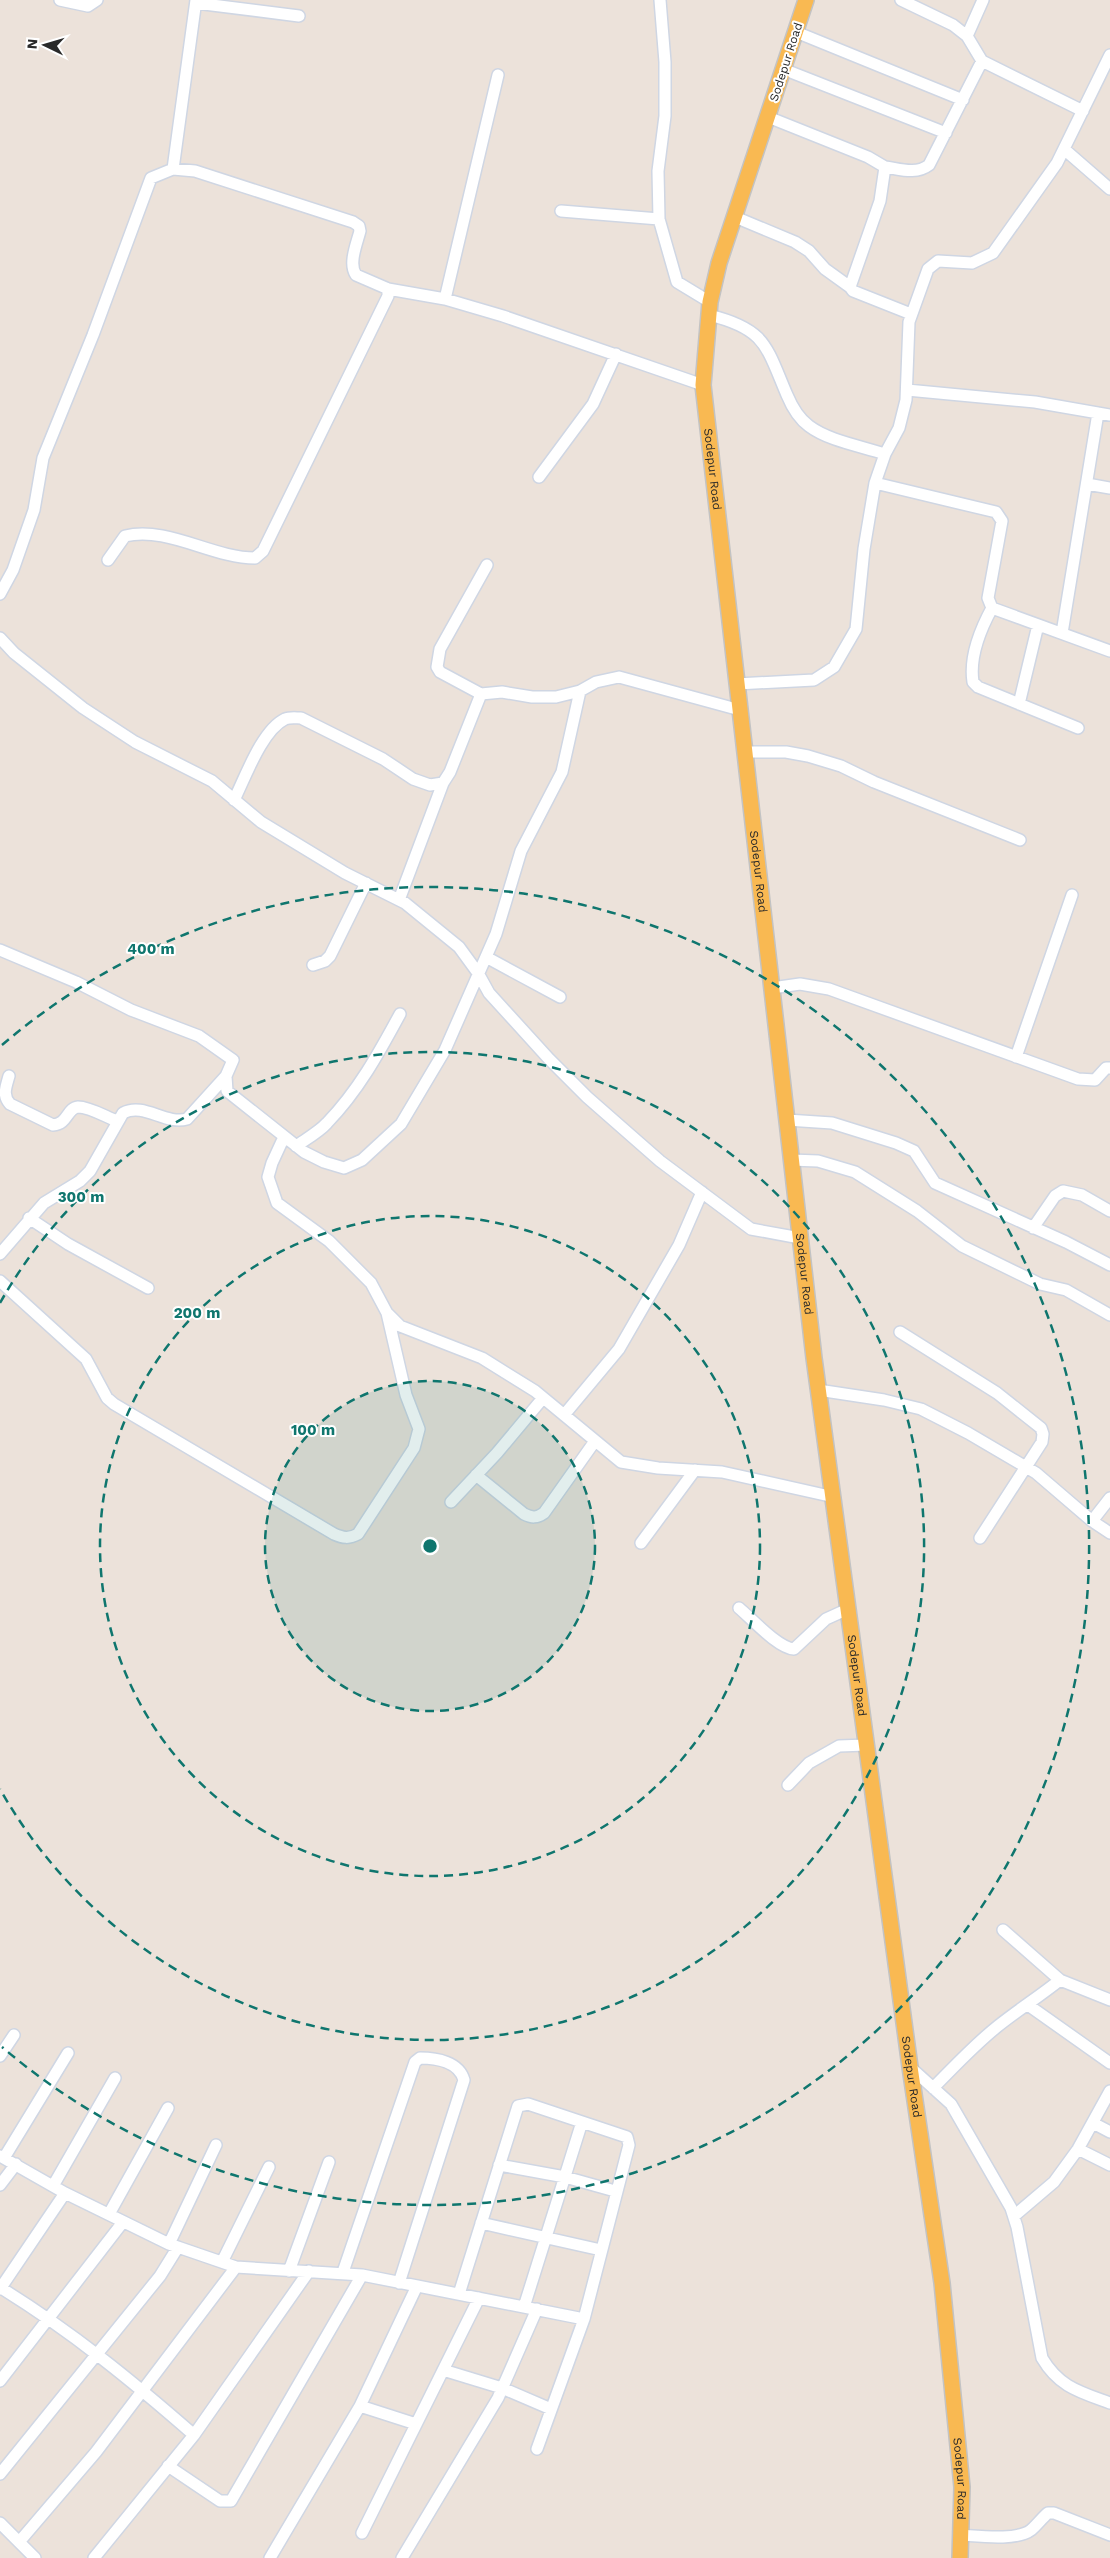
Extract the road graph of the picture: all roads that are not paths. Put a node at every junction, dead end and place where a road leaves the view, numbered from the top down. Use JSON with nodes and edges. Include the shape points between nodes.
{"nodes":[{"id":1,"x":60,"y":0,"type":"edge"},
{"id":2,"x":97,"y":0,"type":"edge"},
{"id":3,"x":660,"y":0,"type":"edge"},
{"id":4,"x":806,"y":0,"type":"edge"},
{"id":5,"x":901,"y":0,"type":"edge"},
{"id":6,"x":983,"y":0,"type":"edge"},
{"id":7,"x":196,"y":2,"type":"edge"},
{"id":8,"x":299,"y":16,"type":"dead end"},
{"id":9,"x":796,"y":32,"type":"junction"},
{"id":10,"x":967,"y":36,"type":"junction"},
{"id":11,"x":1110,"y":55,"type":"edge"},
{"id":12,"x":987,"y":63,"type":"junction"},
{"id":13,"x":1107,"y":68,"type":"edge"},
{"id":14,"x":783,"y":69,"type":"junction"},
{"id":15,"x":498,"y":75,"type":"dead end"},
{"id":16,"x":963,"y":100,"type":"junction"},
{"id":17,"x":1083,"y":111,"type":"junction"},
{"id":18,"x":768,"y":117,"type":"junction"},
{"id":19,"x":946,"y":133,"type":"junction"},
{"id":20,"x":1064,"y":149,"type":"junction"},
{"id":21,"x":885,"y":167,"type":"junction"},
{"id":22,"x":173,"y":169,"type":"junction"},
{"id":23,"x":1110,"y":189,"type":"edge"},
{"id":24,"x":561,"y":211,"type":"dead end"},
{"id":25,"x":735,"y":217,"type":"junction"},
{"id":26,"x":659,"y":219,"type":"junction"},
{"id":27,"x":850,"y":287,"type":"junction"},
{"id":28,"x":388,"y":290,"type":"junction"},
{"id":29,"x":446,"y":299,"type":"junction"},
{"id":30,"x":710,"y":309,"type":"junction"},
{"id":31,"x":911,"y":314,"type":"junction"},
{"id":32,"x":616,"y":354,"type":"junction"},
{"id":33,"x":703,"y":385,"type":"junction"},
{"id":34,"x":906,"y":390,"type":"junction"},
{"id":35,"x":1104,"y":414,"type":"edge"},
{"id":36,"x":885,"y":454,"type":"junction"},
{"id":37,"x":539,"y":477,"type":"dead end"},
{"id":38,"x":875,"y":483,"type":"junction"},
{"id":39,"x":1087,"y":484,"type":"junction"},
{"id":40,"x":1110,"y":488,"type":"edge"},
{"id":41,"x":108,"y":560,"type":"dead end"},
{"id":42,"x":486,"y":565,"type":"dead end"},
{"id":43,"x":0,"y":594,"type":"edge"},
{"id":44,"x":992,"y":608,"type":"junction"},
{"id":45,"x":1038,"y":625,"type":"junction"},
{"id":46,"x":1062,"y":633,"type":"junction"},
{"id":47,"x":0,"y":638,"type":"edge"},
{"id":48,"x":1110,"y":651,"type":"edge"},
{"id":49,"x":737,"y":684,"type":"junction"},
{"id":50,"x":580,"y":691,"type":"junction"},
{"id":51,"x":481,"y":694,"type":"junction"},
{"id":52,"x":1019,"y":704,"type":"junction"},
{"id":53,"x":740,"y":710,"type":"junction"},
{"id":54,"x":1078,"y":728,"type":"dead end"},
{"id":55,"x":745,"y":752,"type":"junction"},
{"id":56,"x":443,"y":783,"type":"junction"},
{"id":57,"x":234,"y":800,"type":"junction"},
{"id":58,"x":1020,"y":840,"type":"dead end"},
{"id":59,"x":366,"y":883,"type":"junction"},
{"id":60,"x":1072,"y":895,"type":"dead end"},
{"id":61,"x":399,"y":900,"type":"junction"},
{"id":62,"x":0,"y":950,"type":"edge"},
{"id":63,"x":486,"y":957,"type":"junction"},
{"id":64,"x":313,"y":965,"type":"dead end"},
{"id":65,"x":478,"y":973,"type":"junction"},
{"id":66,"x":772,"y":988,"type":"junction"},
{"id":67,"x":560,"y":997,"type":"dead end"},
{"id":68,"x":400,"y":1014,"type":"dead end"},
{"id":69,"x":1016,"y":1057,"type":"junction"},
{"id":70,"x":1110,"y":1068,"type":"edge"},
{"id":71,"x":9,"y":1076,"type":"dead end"},
{"id":72,"x":226,"y":1076,"type":"junction"},
{"id":73,"x":117,"y":1120,"type":"junction"},
{"id":74,"x":787,"y":1120,"type":"junction"},
{"id":75,"x":284,"y":1137,"type":"junction"},
{"id":76,"x":296,"y":1146,"type":"junction"},
{"id":77,"x":792,"y":1160,"type":"junction"},
{"id":78,"x":702,"y":1192,"type":"junction"},
{"id":79,"x":1110,"y":1211,"type":"edge"},
{"id":80,"x":29,"y":1218,"type":"junction"},
{"id":81,"x":1033,"y":1228,"type":"junction"},
{"id":82,"x":800,"y":1238,"type":"junction"},
{"id":83,"x":0,"y":1254,"type":"edge"},
{"id":84,"x":1110,"y":1265,"type":"edge"},
{"id":85,"x":0,"y":1281,"type":"edge"},
{"id":86,"x":148,"y":1288,"type":"dead end"},
{"id":87,"x":387,"y":1313,"type":"junction"},
{"id":88,"x":1110,"y":1315,"type":"edge"},
{"id":89,"x":900,"y":1332,"type":"dead end"},
{"id":90,"x":818,"y":1390,"type":"junction"},
{"id":91,"x":543,"y":1398,"type":"junction"},
{"id":92,"x":564,"y":1416,"type":"junction"},
{"id":93,"x":595,"y":1440,"type":"junction"},
{"id":94,"x":1026,"y":1467,"type":"junction"},
{"id":95,"x":696,"y":1470,"type":"junction"},
{"id":96,"x":476,"y":1475,"type":"junction"},
{"id":97,"x":834,"y":1497,"type":"junction"},
{"id":98,"x":1110,"y":1498,"type":"edge"},
{"id":99,"x":451,"y":1502,"type":"dead end"},
{"id":100,"x":1092,"y":1521,"type":"junction"},
{"id":101,"x":1110,"y":1533,"type":"edge"},
{"id":102,"x":980,"y":1538,"type":"dead end"},
{"id":103,"x":640,"y":1543,"type":"dead end"},
{"id":104,"x":739,"y":1608,"type":"dead end"},
{"id":105,"x":848,"y":1609,"type":"junction"},
{"id":106,"x":866,"y":1745,"type":"junction"},
{"id":107,"x":788,"y":1785,"type":"dead end"},
{"id":108,"x":1003,"y":1930,"type":"dead end"},
{"id":109,"x":1060,"y":1980,"type":"junction"},
{"id":110,"x":1109,"y":1999,"type":"edge"},
{"id":111,"x":1028,"y":2005,"type":"junction"},
{"id":112,"x":14,"y":2036,"type":"dead end"},
{"id":113,"x":68,"y":2053,"type":"dead end"},
{"id":114,"x":0,"y":2056,"type":"edge"},
{"id":115,"x":1110,"y":2063,"type":"edge"},
{"id":116,"x":910,"y":2067,"type":"junction"},
{"id":117,"x":114,"y":2078,"type":"dead end"},
{"id":118,"x":933,"y":2088,"type":"junction"},
{"id":119,"x":1109,"y":2098,"type":"edge"},
{"id":120,"x":168,"y":2108,"type":"dead end"},
{"id":121,"x":582,"y":2122,"type":"junction"},
{"id":122,"x":1093,"y":2123,"type":"junction"},
{"id":123,"x":1110,"y":2132,"type":"edge"},
{"id":124,"x":216,"y":2145,"type":"dead end"},
{"id":125,"x":1078,"y":2149,"type":"junction"},
{"id":126,"x":2,"y":2157,"type":"edge"},
{"id":127,"x":329,"y":2162,"type":"dead end"},
{"id":128,"x":16,"y":2164,"type":"junction"},
{"id":129,"x":498,"y":2165,"type":"junction"},
{"id":130,"x":1110,"y":2165,"type":"edge"},
{"id":131,"x":269,"y":2167,"type":"dead end"},
{"id":132,"x":565,"y":2177,"type":"junction"},
{"id":133,"x":0,"y":2186,"type":"edge"},
{"id":134,"x":53,"y":2186,"type":"junction"},
{"id":135,"x":615,"y":2191,"type":"junction"},
{"id":136,"x":65,"y":2193,"type":"junction"},
{"id":137,"x":109,"y":2214,"type":"junction"},
{"id":138,"x":1014,"y":2216,"type":"junction"},
{"id":139,"x":123,"y":2222,"type":"junction"},
{"id":140,"x":481,"y":2223,"type":"junction"},
{"id":141,"x":546,"y":2237,"type":"junction"},
{"id":142,"x":174,"y":2245,"type":"junction"},
{"id":143,"x":601,"y":2250,"type":"junction"},
{"id":144,"x":222,"y":2262,"type":"junction"},
{"id":145,"x":236,"y":2267,"type":"junction"},
{"id":146,"x":289,"y":2271,"type":"junction"},
{"id":147,"x":309,"y":2271,"type":"junction"},
{"id":148,"x":343,"y":2272,"type":"junction"},
{"id":149,"x":362,"y":2275,"type":"junction"},
{"id":150,"x":399,"y":2283,"type":"junction"},
{"id":151,"x":417,"y":2286,"type":"junction"},
{"id":152,"x":0,"y":2288,"type":"edge"},
{"id":153,"x":459,"y":2294,"type":"junction"},
{"id":154,"x":478,"y":2298,"type":"junction"},
{"id":155,"x":524,"y":2307,"type":"junction"},
{"id":156,"x":536,"y":2309,"type":"junction"},
{"id":157,"x":50,"y":2318,"type":"junction"},
{"id":158,"x":584,"y":2319,"type":"junction"},
{"id":159,"x":97,"y":2352,"type":"junction"},
{"id":160,"x":442,"y":2370,"type":"junction"},
{"id":161,"x":0,"y":2381,"type":"edge"},
{"id":162,"x":502,"y":2388,"type":"junction"},
{"id":163,"x":144,"y":2391,"type":"junction"},
{"id":164,"x":1110,"y":2403,"type":"edge"},
{"id":165,"x":360,"y":2406,"type":"junction"},
{"id":166,"x":551,"y":2409,"type":"junction"},
{"id":167,"x":416,"y":2424,"type":"junction"},
{"id":168,"x":194,"y":2435,"type":"junction"},
{"id":169,"x":537,"y":2449,"type":"dead end"},
{"id":170,"x":168,"y":2466,"type":"junction"},
{"id":171,"x":0,"y":2474,"type":"edge"},
{"id":172,"x":0,"y":2523,"type":"edge"},
{"id":173,"x":362,"y":2533,"type":"dead end"},
{"id":174,"x":960,"y":2535,"type":"junction"},
{"id":175,"x":1110,"y":2535,"type":"edge"},
{"id":176,"x":19,"y":2542,"type":"junction"},
{"id":177,"x":35,"y":2558,"type":"edge"},
{"id":178,"x":94,"y":2558,"type":"edge"},
{"id":179,"x":270,"y":2558,"type":"edge"},
{"id":180,"x":402,"y":2558,"type":"edge"},
{"id":181,"x":960,"y":2558,"type":"edge"}],
"edges":[{"from":1,"to":2,"type":"street","via":[[88,6]]},
{"from":3,"to":26,"type":"street","via":[[665,116],[658,171]]},
{"from":4,"to":9,"type":"main road","name":"Sodepur Road"},
{"from":5,"to":10,"type":"street","via":[[953,24]]},
{"from":6,"to":10,"type":"street"},
{"from":7,"to":8,"type":"street"},
{"from":7,"to":22,"type":"street"},
{"from":9,"to":14,"type":"main road","name":"Sodepur Road"},
{"from":9,"to":16,"type":"street"},
{"from":10,"to":12,"type":"street"},
{"from":11,"to":13,"type":"street"},
{"from":12,"to":16,"type":"street"},
{"from":12,"to":17,"type":"street"},
{"from":13,"to":17,"type":"street"},
{"from":14,"to":18,"type":"main road","name":"Sodepur Road"},
{"from":14,"to":19,"type":"street"},
{"from":15,"to":29,"type":"street"},
{"from":16,"to":19,"type":"street"},
{"from":17,"to":20,"type":"street"},
{"from":18,"to":21,"type":"street","via":[[868,157]]},
{"from":18,"to":25,"type":"main road","name":"Sodepur Road"},
{"from":19,"to":21,"type":"street","via":[[929,164],[922,170]]},
{"from":20,"to":23,"type":"street"},
{"from":20,"to":31,"type":"street","via":[[992,253],[972,262],[938,261],[928,268]]},
{"from":21,"to":27,"type":"street","via":[[880,201]]},
{"from":22,"to":28,"type":"street","via":[[195,171],[354,222],[360,231],[353,262],[354,273]]},
{"from":22,"to":43,"type":"street","via":[[150,178],[141,200],[93,335],[43,458],[34,510],[13,570]]},
{"from":24,"to":26,"type":"street"},
{"from":25,"to":27,"type":"street","via":[[795,242]]},
{"from":25,"to":30,"type":"main road","name":"Sodepur Road","via":[[719,263]]},
{"from":26,"to":30,"type":"street","via":[[677,282]]},
{"from":27,"to":31,"type":"street"},
{"from":28,"to":29,"type":"street"},
{"from":28,"to":41,"type":"street","via":[[388,296],[263,551],[255,558],[239,558],[139,533],[125,536]]},
{"from":29,"to":32,"type":"street"},
{"from":30,"to":33,"type":"main road","name":"Sodepur Road"},
{"from":30,"to":36,"type":"street","via":[[762,340],[793,409],[808,426],[824,435]]},
{"from":31,"to":34,"type":"street"},
{"from":32,"to":33,"type":"street"},
{"from":32,"to":37,"type":"street","via":[[593,404]]},
{"from":33,"to":49,"type":"main road","name":"Sodepur Road"},
{"from":34,"to":35,"type":"street","via":[[1036,402]]},
{"from":34,"to":36,"type":"street","via":[[899,428]]},
{"from":35,"to":39,"type":"street"},
{"from":36,"to":38,"type":"street"},
{"from":38,"to":44,"type":"street","via":[[985,508],[1000,515],[1002,521],[988,598]]},
{"from":38,"to":49,"type":"street","via":[[856,629],[834,667],[814,680]]},
{"from":39,"to":40,"type":"street"},
{"from":39,"to":46,"type":"street"},
{"from":42,"to":51,"type":"street","via":[[440,649],[437,661],[440,672]]},
{"from":44,"to":45,"type":"street"},
{"from":44,"to":52,"type":"street","via":[[982,626],[975,651],[973,682]]},
{"from":45,"to":46,"type":"street"},
{"from":45,"to":52,"type":"street"},
{"from":46,"to":48,"type":"street"},
{"from":47,"to":57,"type":"street","via":[[82,708],[135,742],[212,781]]},
{"from":49,"to":53,"type":"main road","name":"Sodepur Road"},
{"from":50,"to":51,"type":"street","via":[[556,697],[502,692]]},
{"from":50,"to":53,"type":"street","via":[[596,682],[619,677]]},
{"from":50,"to":63,"type":"street","via":[[562,772],[521,851],[507,905]]},
{"from":51,"to":56,"type":"street"},
{"from":52,"to":54,"type":"street"},
{"from":53,"to":55,"type":"main road","name":"Sodepur Road"},
{"from":55,"to":58,"type":"street","via":[[786,752],[841,766]]},
{"from":55,"to":66,"type":"main road","name":"Sodepur Road"},
{"from":56,"to":57,"type":"street","via":[[430,785],[413,779],[383,759],[301,718],[292,718],[275,727]]},
{"from":56,"to":61,"type":"street"},
{"from":57,"to":59,"type":"street","via":[[261,822]]},
{"from":59,"to":61,"type":"street"},
{"from":59,"to":64,"type":"street","via":[[330,956]]},
{"from":60,"to":69,"type":"street"},
{"from":61,"to":65,"type":"street","via":[[460,947]]},
{"from":62,"to":72,"type":"street","via":[[76,982],[131,1010],[199,1036],[233,1060]]},
{"from":63,"to":65,"type":"street"},
{"from":63,"to":67,"type":"street"},
{"from":65,"to":76,"type":"street","via":[[445,1050],[401,1124],[362,1160],[344,1168],[324,1162]]},
{"from":65,"to":78,"type":"street","via":[[489,993],[587,1097],[660,1161]]},
{"from":66,"to":69,"type":"street","via":[[800,984],[829,989]]},
{"from":66,"to":74,"type":"main road","name":"Sodepur Road"},
{"from":68,"to":76,"type":"street","via":[[368,1072],[349,1097],[326,1124]]},
{"from":69,"to":70,"type":"street","via":[[1078,1079],[1095,1080]]},
{"from":71,"to":73,"type":"street","via":[[5,1099],[53,1125],[65,1120],[72,1109],[78,1107]]},
{"from":72,"to":73,"type":"street","via":[[187,1118],[179,1121],[166,1119],[131,1109]]},
{"from":72,"to":75,"type":"street","via":[[227,1091]]},
{"from":73,"to":80,"type":"street","via":[[90,1171],[44,1203]]},
{"from":74,"to":77,"type":"main road","name":"Sodepur Road"},
{"from":74,"to":81,"type":"street","via":[[832,1123],[896,1143],[914,1152],[935,1183]]},
{"from":75,"to":76,"type":"street"},
{"from":75,"to":87,"type":"street","via":[[268,1177],[277,1203],[329,1241],[371,1283]]},
{"from":77,"to":82,"type":"main road","name":"Sodepur Road"},
{"from":77,"to":88,"type":"street","via":[[818,1162],[855,1172],[917,1210],[962,1246],[1040,1284],[1066,1290]]},
{"from":78,"to":82,"type":"street","via":[[751,1229]]},
{"from":78,"to":92,"type":"street","via":[[679,1245],[619,1349]]},
{"from":79,"to":81,"type":"street","via":[[1082,1195],[1063,1190],[1055,1196]]},
{"from":80,"to":83,"type":"street"},
{"from":80,"to":86,"type":"street","via":[[68,1244]]},
{"from":81,"to":84,"type":"street"},
{"from":82,"to":90,"type":"main road","name":"Sodepur Road"},
{"from":85,"to":87,"type":"street","via":[[86,1359],[107,1398],[114,1404],[344,1538],[358,1534],[414,1448],[419,1429],[406,1395]]},
{"from":87,"to":91,"type":"street","via":[[400,1326],[482,1358]]},
{"from":89,"to":94,"type":"street","via":[[997,1393],[1041,1428],[1042,1442]]},
{"from":90,"to":94,"type":"street","via":[[921,1409]]},
{"from":90,"to":97,"type":"main road","name":"Sodepur Road"},
{"from":91,"to":92,"type":"street"},
{"from":91,"to":96,"type":"street"},
{"from":92,"to":93,"type":"street"},
{"from":93,"to":95,"type":"street","via":[[621,1462]]},
{"from":93,"to":96,"type":"street","via":[[538,1517],[524,1514]]},
{"from":94,"to":100,"type":"street"},
{"from":94,"to":102,"type":"street"},
{"from":95,"to":97,"type":"street","via":[[722,1472]]},
{"from":95,"to":103,"type":"street"},
{"from":96,"to":99,"type":"street"},
{"from":97,"to":105,"type":"main road","name":"Sodepur Road"},
{"from":98,"to":100,"type":"street"},
{"from":100,"to":101,"type":"street"},
{"from":104,"to":105,"type":"street","via":[[788,1649],[794,1649],[826,1618]]},
{"from":105,"to":106,"type":"main road","name":"Sodepur Road"},
{"from":106,"to":107,"type":"street","via":[[839,1746],[809,1763]]},
{"from":106,"to":116,"type":"main road","name":"Sodepur Road"},
{"from":108,"to":109,"type":"street"},
{"from":109,"to":110,"type":"street"},
{"from":109,"to":111,"type":"street"},
{"from":111,"to":115,"type":"street"},
{"from":111,"to":118,"type":"street","via":[[998,2026]]},
{"from":112,"to":114,"type":"street"},
{"from":113,"to":126,"type":"street"},
{"from":116,"to":118,"type":"street"},
{"from":116,"to":174,"type":"main road","name":"Sodepur Road","via":[[942,2283],[962,2487]]},
{"from":117,"to":134,"type":"street"},
{"from":118,"to":138,"type":"street","via":[[951,2104]]},
{"from":119,"to":122,"type":"street"},
{"from":120,"to":137,"type":"street"},
{"from":121,"to":129,"type":"street","via":[[528,2104],[518,2106]]},
{"from":121,"to":132,"type":"street"},
{"from":121,"to":135,"type":"street","via":[[627,2136],[629,2145]]},
{"from":122,"to":123,"type":"street"},
{"from":122,"to":125,"type":"street"},
{"from":124,"to":142,"type":"street"},
{"from":125,"to":130,"type":"street"},
{"from":125,"to":138,"type":"street","via":[[1054,2182]]},
{"from":126,"to":128,"type":"street"},
{"from":127,"to":146,"type":"street"},
{"from":128,"to":133,"type":"street"},
{"from":128,"to":134,"type":"street"},
{"from":129,"to":132,"type":"street"},
{"from":129,"to":140,"type":"street"},
{"from":131,"to":144,"type":"street"},
{"from":132,"to":135,"type":"street"},
{"from":132,"to":141,"type":"street"},
{"from":134,"to":136,"type":"street"},
{"from":135,"to":143,"type":"street"},
{"from":136,"to":137,"type":"street"},
{"from":136,"to":152,"type":"street"},
{"from":137,"to":139,"type":"street"},
{"from":138,"to":164,"type":"street","via":[[1042,2358],[1063,2384]]},
{"from":139,"to":142,"type":"street"},
{"from":139,"to":157,"type":"street"},
{"from":140,"to":141,"type":"street"},
{"from":140,"to":153,"type":"street"},
{"from":141,"to":143,"type":"street"},
{"from":141,"to":155,"type":"street"},
{"from":142,"to":144,"type":"street"},
{"from":142,"to":159,"type":"street","via":[[160,2276]]},
{"from":143,"to":158,"type":"street"},
{"from":144,"to":145,"type":"street"},
{"from":145,"to":146,"type":"street"},
{"from":145,"to":163,"type":"street"},
{"from":146,"to":147,"type":"street"},
{"from":147,"to":148,"type":"street"},
{"from":147,"to":168,"type":"street"},
{"from":148,"to":149,"type":"street"},
{"from":148,"to":150,"type":"street","via":[[415,2062],[427,2058],[452,2064],[460,2070],[464,2080]]},
{"from":149,"to":150,"type":"street"},
{"from":149,"to":170,"type":"street","via":[[231,2501],[220,2501]]},
{"from":150,"to":151,"type":"street"},
{"from":151,"to":153,"type":"street"},
{"from":151,"to":165,"type":"street"},
{"from":152,"to":157,"type":"street"},
{"from":153,"to":154,"type":"street"},
{"from":154,"to":155,"type":"street"},
{"from":154,"to":160,"type":"street"},
{"from":155,"to":156,"type":"street"},
{"from":156,"to":158,"type":"street"},
{"from":156,"to":162,"type":"street"},
{"from":157,"to":159,"type":"street"},
{"from":157,"to":161,"type":"street"},
{"from":158,"to":166,"type":"street"},
{"from":159,"to":163,"type":"street"},
{"from":159,"to":171,"type":"street"},
{"from":160,"to":162,"type":"street"},
{"from":160,"to":167,"type":"street"},
{"from":162,"to":166,"type":"street"},
{"from":162,"to":180,"type":"street"},
{"from":163,"to":168,"type":"street"},
{"from":163,"to":176,"type":"street"},
{"from":165,"to":167,"type":"street"},
{"from":165,"to":179,"type":"street"},
{"from":166,"to":169,"type":"street"},
{"from":167,"to":173,"type":"street"},
{"from":168,"to":170,"type":"street"},
{"from":170,"to":178,"type":"street"},
{"from":172,"to":176,"type":"street"},
{"from":174,"to":175,"type":"street","via":[[1024,2534],[1048,2513],[1054,2513]]},
{"from":174,"to":181,"type":"main road","name":"Sodepur Road"},
{"from":176,"to":177,"type":"street"}]}
